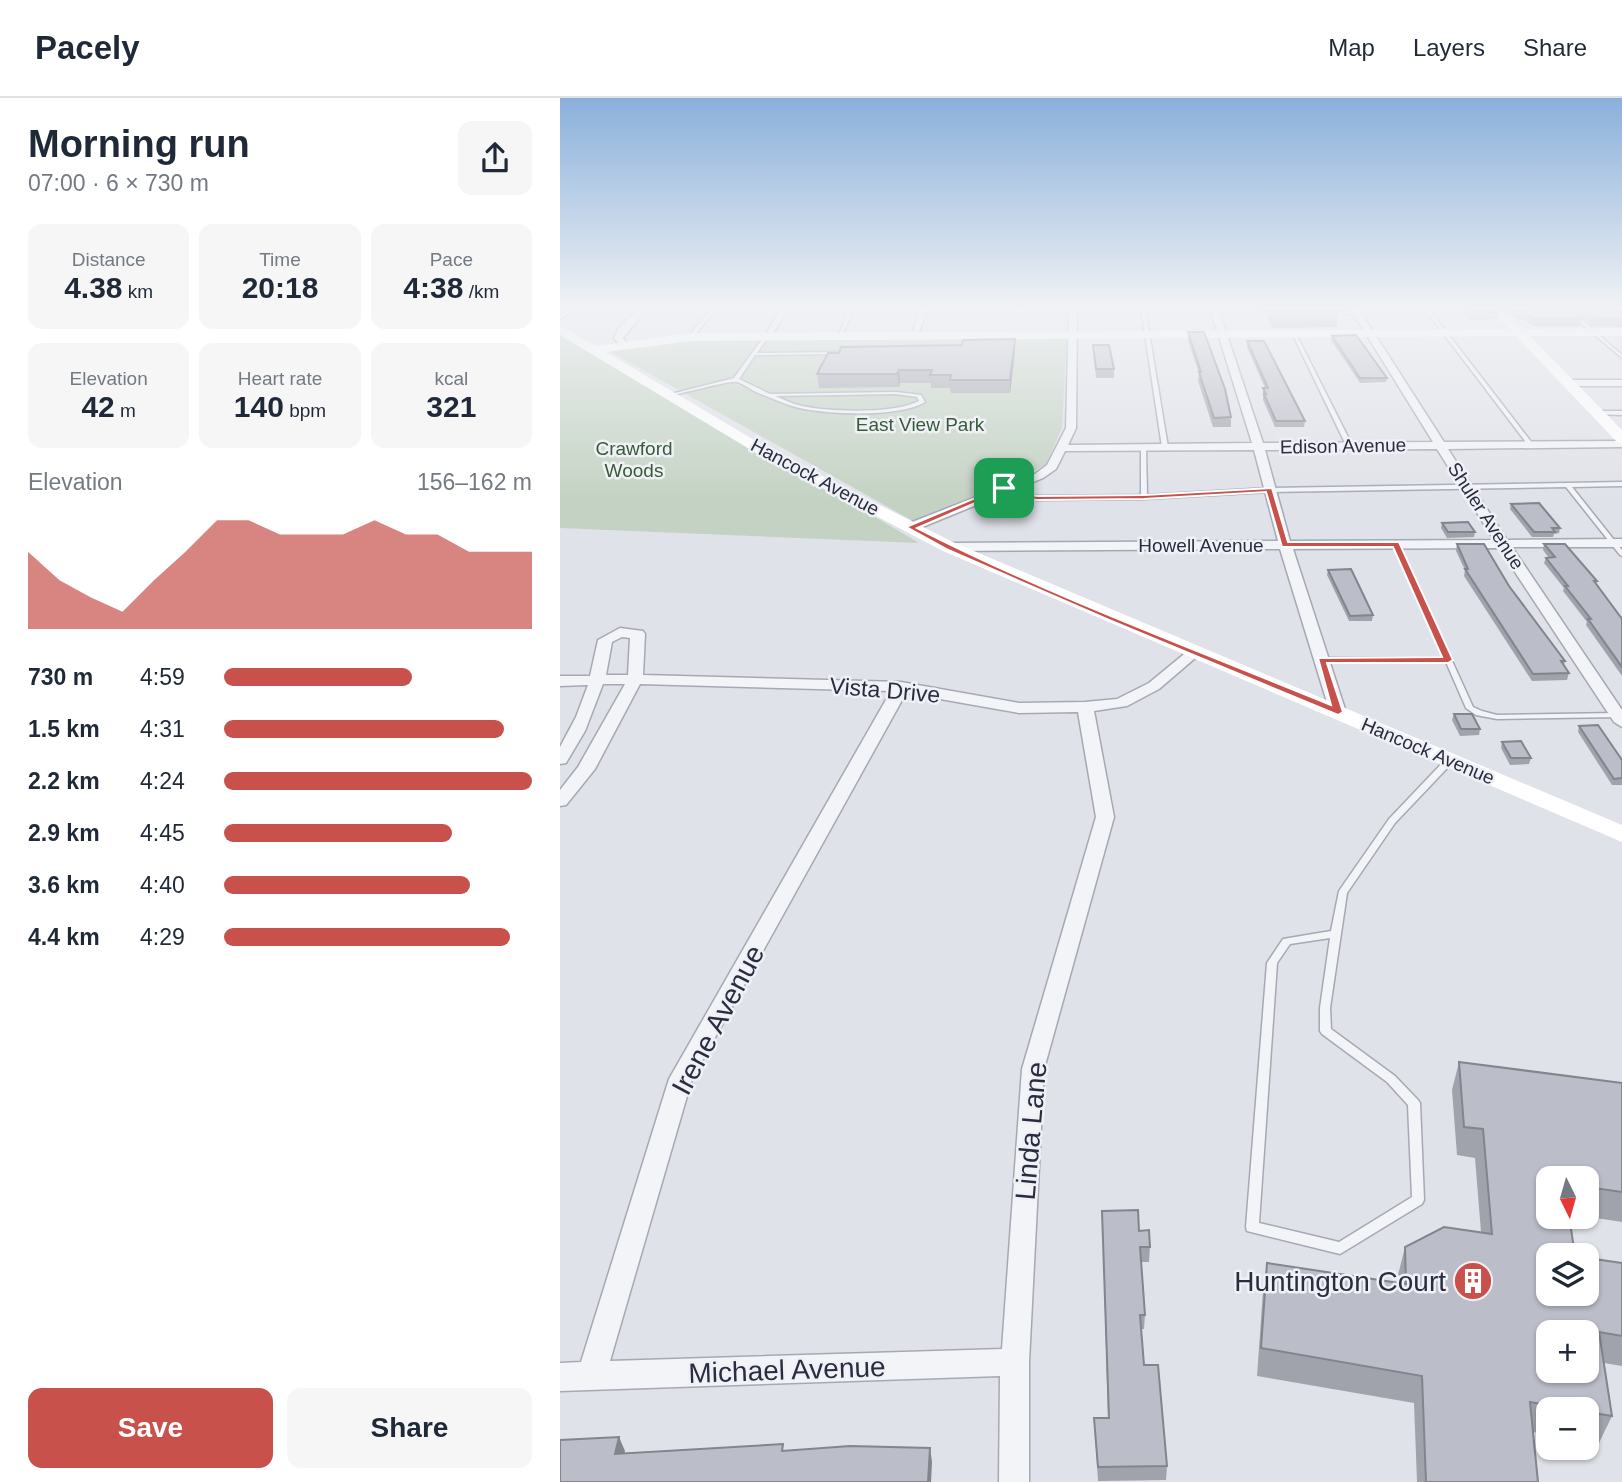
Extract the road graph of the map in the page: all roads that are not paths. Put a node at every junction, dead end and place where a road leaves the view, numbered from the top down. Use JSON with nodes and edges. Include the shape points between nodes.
{"nodes":[{"id":1,"x":633,"y":373,"type":"edge"},
{"id":2,"x":740,"y":373,"type":"edge"},
{"id":3,"x":1072,"y":373,"type":"edge"},
{"id":4,"x":1153,"y":373,"type":"edge"},
{"id":5,"x":1235,"y":373,"type":"edge"},
{"id":6,"x":1313,"y":373,"type":"edge"},
{"id":7,"x":1394,"y":373,"type":"edge"},
{"id":8,"x":1476,"y":373,"type":"edge"},
{"id":9,"x":1558,"y":373,"type":"edge"},
{"id":10,"x":736,"y":379,"type":"junction"},
{"id":11,"x":1568,"y":383,"type":"junction"},
{"id":12,"x":1622,"y":383,"type":"edge"},
{"id":13,"x":668,"y":394,"type":"junction"},
{"id":14,"x":771,"y":396,"type":"junction"},
{"id":15,"x":1596,"y":413,"type":"junction"},
{"id":16,"x":1622,"y":413,"type":"edge"},
{"id":17,"x":1622,"y":442,"type":"edge"},
{"id":18,"x":1530,"y":444,"type":"junction"},
{"id":19,"x":1349,"y":445,"type":"junction"},
{"id":20,"x":1439,"y":445,"type":"junction"},
{"id":21,"x":1143,"y":447,"type":"junction"},
{"id":22,"x":1165,"y":447,"type":"junction"},
{"id":23,"x":1259,"y":447,"type":"junction"},
{"id":24,"x":1063,"y":448,"type":"junction"},
{"id":25,"x":1622,"y":484,"type":"edge"},
{"id":26,"x":1568,"y":485,"type":"junction"},
{"id":27,"x":1467,"y":486,"type":"junction"},
{"id":28,"x":1004,"y":488,"type":"junction"},
{"id":29,"x":1269,"y":490,"type":"junction"},
{"id":30,"x":1144,"y":497,"type":"junction"},
{"id":31,"x":911,"y":527,"type":"junction"},
{"id":32,"x":1618,"y":543,"type":"edge"},
{"id":33,"x":1396,"y":544,"type":"junction"},
{"id":34,"x":1503,"y":544,"type":"junction"},
{"id":35,"x":1285,"y":545,"type":"junction"},
{"id":36,"x":948,"y":547,"type":"junction"},
{"id":37,"x":1622,"y":554,"type":"edge"},
{"id":38,"x":1194,"y":653,"type":"junction"},
{"id":39,"x":1321,"y":660,"type":"junction"},
{"id":40,"x":1448,"y":660,"type":"junction"},
{"id":41,"x":635,"y":679,"type":"junction"},
{"id":42,"x":599,"y":680,"type":"junction"},
{"id":43,"x":560,"y":681,"type":"edge"},
{"id":44,"x":901,"y":687,"type":"junction"},
{"id":45,"x":1085,"y":708,"type":"junction"},
{"id":46,"x":1338,"y":712,"type":"junction"},
{"id":47,"x":1620,"y":718,"type":"edge"},
{"id":48,"x":560,"y":759,"type":"edge"},
{"id":49,"x":1450,"y":760,"type":"junction"},
{"id":50,"x":560,"y":801,"type":"edge"},
{"id":51,"x":1622,"y":834,"type":"edge"},
{"id":52,"x":1336,"y":933,"type":"junction"},
{"id":53,"x":1015,"y":1362,"type":"junction"},
{"id":54,"x":591,"y":1376,"type":"junction"},
{"id":55,"x":560,"y":1377,"type":"edge"},
{"id":56,"x":1014,"y":1482,"type":"edge"}],
"edges":[{"from":1,"to":13,"type":"street","name":"Hancock Avenue"},
{"from":2,"to":10,"type":"lane"},
{"from":3,"to":24,"type":"street","via":[[1071,428]]},
{"from":4,"to":22,"type":"lane"},
{"from":5,"to":23,"type":"street"},
{"from":6,"to":19,"type":"lane"},
{"from":7,"to":20,"type":"street","name":"Shuler Avenue"},
{"from":8,"to":18,"type":"lane"},
{"from":9,"to":11,"type":"street"},
{"from":10,"to":13,"type":"lane"},
{"from":10,"to":14,"type":"lane"},
{"from":11,"to":12,"type":"street"},
{"from":11,"to":15,"type":"street"},
{"from":13,"to":31,"type":"street","name":"Hancock Avenue","via":[[766,453]]},
{"from":14,"to":14,"type":"lane","via":[[820,410],[899,410],[922,402],[919,397],[896,393]]},
{"from":15,"to":16,"type":"lane"},
{"from":15,"to":17,"type":"street"},
{"from":17,"to":18,"type":"street","name":"Edison Avenue"},
{"from":18,"to":20,"type":"street","name":"Edison Avenue"},
{"from":19,"to":20,"type":"street","name":"Edison Avenue"},
{"from":19,"to":23,"type":"street","name":"Edison Avenue"},
{"from":20,"to":27,"type":"street","name":"Shuler Avenue"},
{"from":21,"to":22,"type":"street","name":"Edison Avenue"},
{"from":21,"to":24,"type":"street","name":"Edison Avenue"},
{"from":21,"to":30,"type":"lane"},
{"from":22,"to":23,"type":"street","name":"Edison Avenue"},
{"from":23,"to":29,"type":"street"},
{"from":24,"to":28,"type":"street","via":[[1045,472]]},
{"from":25,"to":26,"type":"lane"},
{"from":26,"to":27,"type":"lane"},
{"from":26,"to":32,"type":"lane"},
{"from":27,"to":29,"type":"lane"},
{"from":27,"to":34,"type":"street","name":"Shuler Avenue"},
{"from":28,"to":30,"type":"lane","via":[[1016,496],[1038,498]]},
{"from":28,"to":31,"type":"street"},
{"from":29,"to":30,"type":"lane"},
{"from":29,"to":35,"type":"street"},
{"from":31,"to":36,"type":"street","name":"Hancock Avenue"},
{"from":32,"to":34,"type":"street","name":"Howell Avenue"},
{"from":32,"to":37,"type":"lane"},
{"from":33,"to":34,"type":"street","name":"Howell Avenue"},
{"from":33,"to":35,"type":"street","name":"Howell Avenue"},
{"from":33,"to":40,"type":"lane"},
{"from":34,"to":47,"type":"street","name":"Shuler Avenue"},
{"from":35,"to":36,"type":"street","name":"Howell Avenue"},
{"from":35,"to":39,"type":"street"},
{"from":36,"to":38,"type":"street","name":"Hancock Avenue"},
{"from":38,"to":45,"type":"street","name":"Vista Drive","via":[[1154,686],[1121,703]]},
{"from":38,"to":46,"type":"street","name":"Hancock Avenue"},
{"from":39,"to":40,"type":"lane"},
{"from":39,"to":46,"type":"street"},
{"from":40,"to":47,"type":"lane","via":[[1470,708],[1479,713]]},
{"from":41,"to":42,"type":"street","name":"Vista Drive"},
{"from":41,"to":42,"type":"street","via":[[638,634],[620,632],[605,640]]},
{"from":41,"to":44,"type":"street","name":"Vista Drive"},
{"from":41,"to":50,"type":"street","via":[[586,769]]},
{"from":42,"to":43,"type":"street","name":"Vista Drive"},
{"from":42,"to":48,"type":"street"},
{"from":44,"to":45,"type":"street","name":"Vista Drive","via":[[1020,708]]},
{"from":44,"to":54,"type":"street","name":"Irene Avenue","via":[[681,1079]]},
{"from":45,"to":53,"type":"street","name":"Linda Lane","via":[[1105,817],[1032,1069]]},
{"from":46,"to":49,"type":"street","name":"Hancock Avenue"},
{"from":49,"to":51,"type":"street","name":"Hancock Avenue"},
{"from":49,"to":52,"type":"lane","via":[[1392,821],[1342,894]]},
{"from":52,"to":52,"type":"lane","via":[[1326,1031],[1391,1079],[1414,1103],[1418,1200],[1340,1248],[1252,1227],[1272,963],[1287,941]]},
{"from":53,"to":54,"type":"street","name":"Michael Avenue"},
{"from":53,"to":56,"type":"street","name":"Linda Lane"},
{"from":54,"to":55,"type":"street","name":"Michael Avenue"}]}
